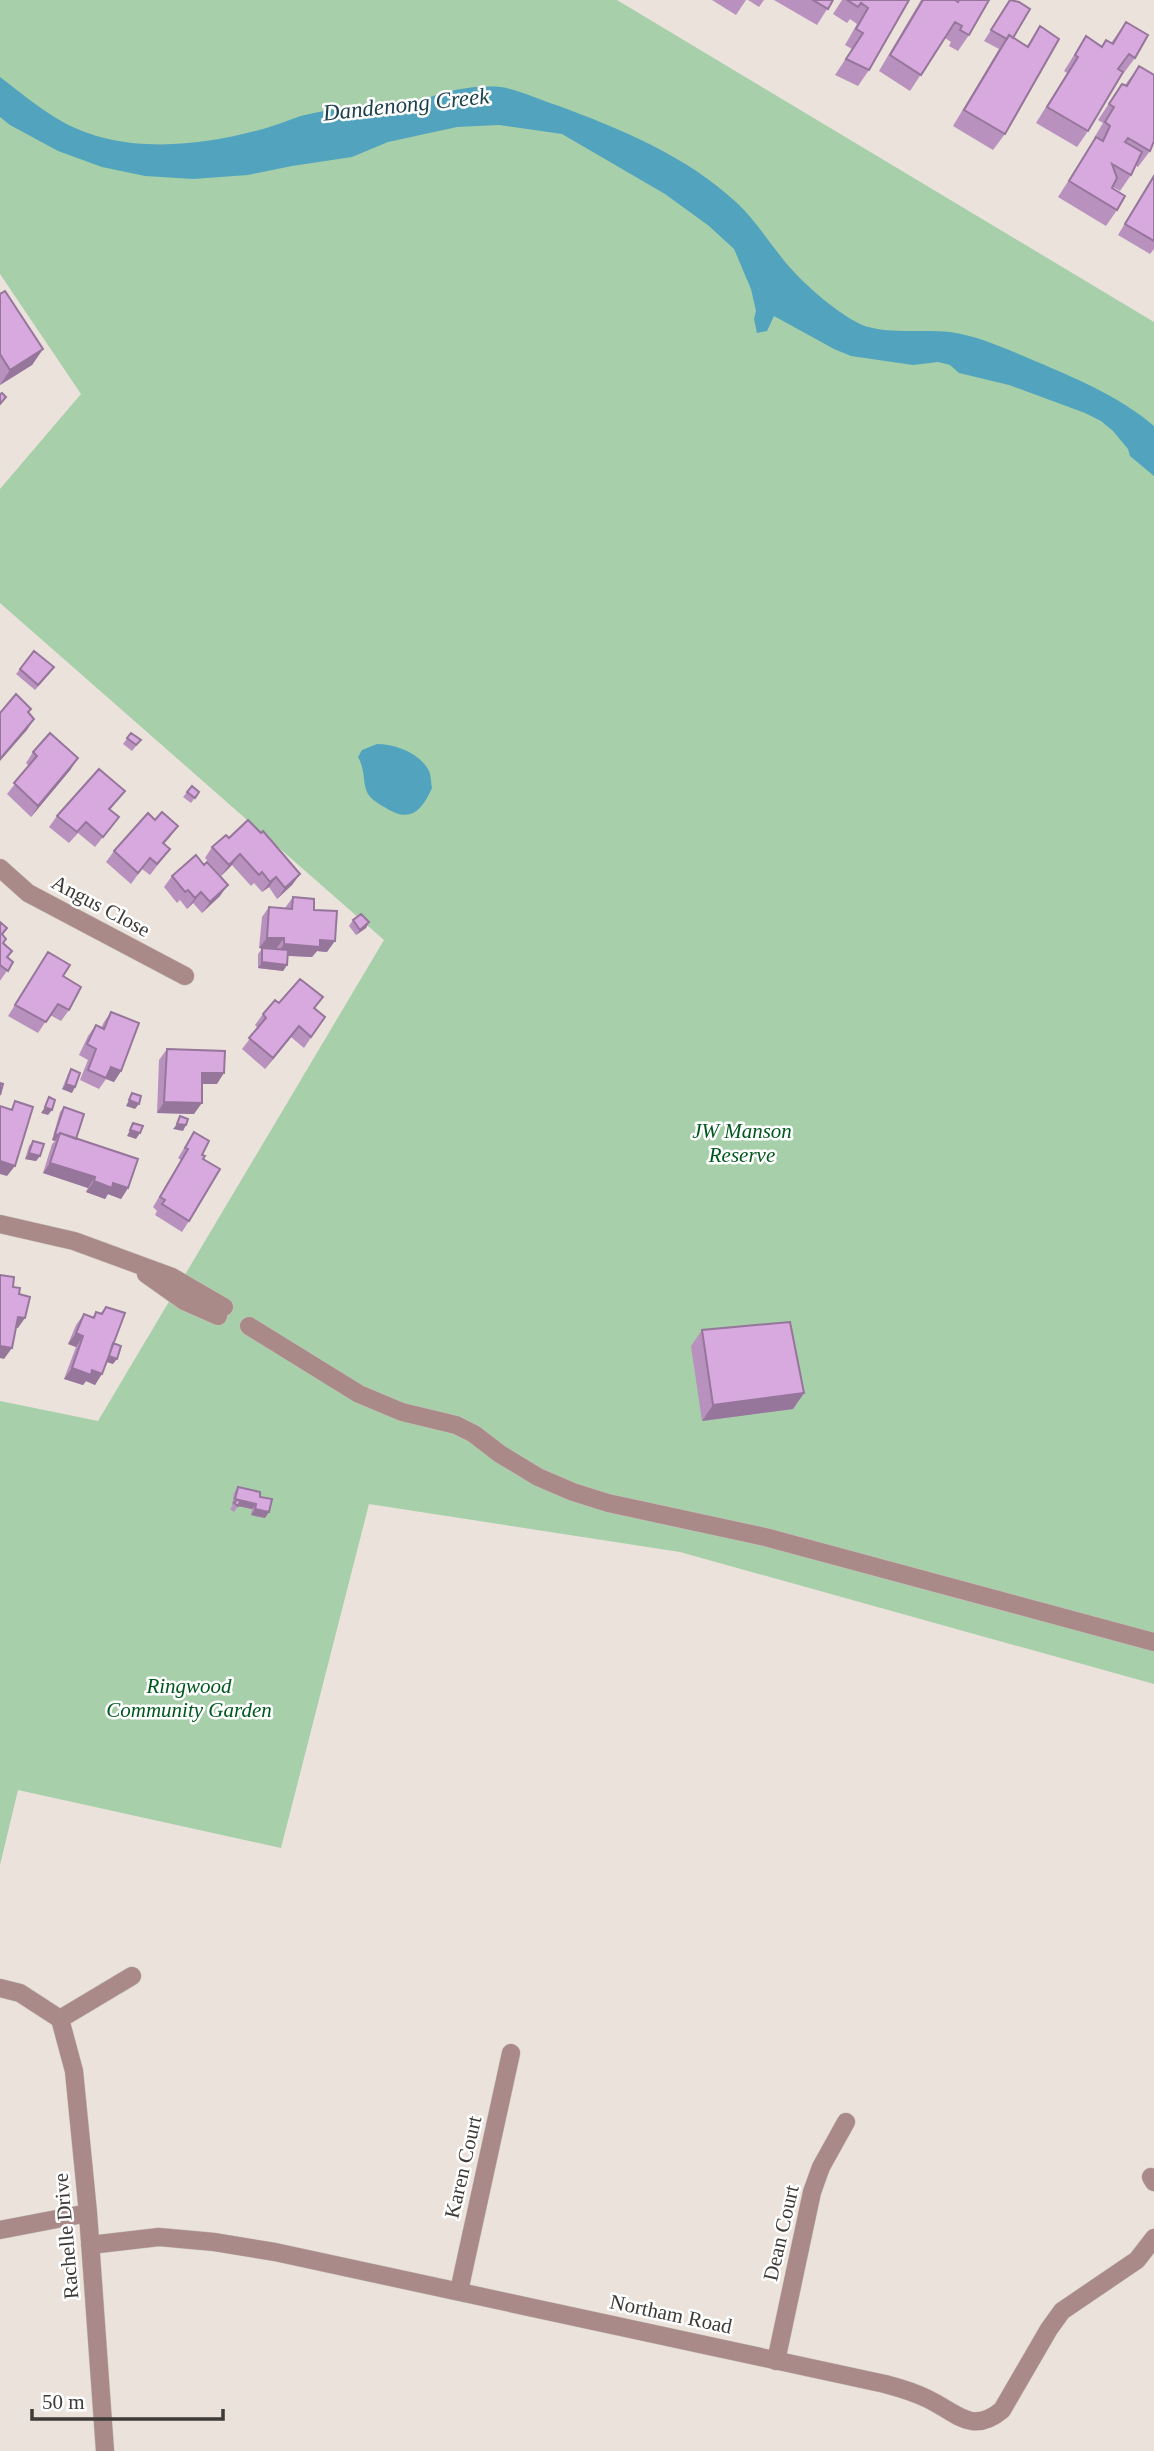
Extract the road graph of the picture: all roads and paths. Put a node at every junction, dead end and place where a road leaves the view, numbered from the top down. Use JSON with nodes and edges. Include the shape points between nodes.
{"nodes":[{"id":1,"x":0,"y":868,"type":"edge"},
{"id":2,"x":185,"y":976,"type":"dead end"},
{"id":3,"x":0,"y":1224,"type":"edge"},
{"id":4,"x":221,"y":1312,"type":"dead end"},
{"id":5,"x":249,"y":1326,"type":"dead end"},
{"id":6,"x":1154,"y":1642,"type":"edge"},
{"id":7,"x":132,"y":1976,"type":"dead end"},
{"id":8,"x":0,"y":1988,"type":"edge"},
{"id":9,"x":60,"y":2020,"type":"junction"},
{"id":10,"x":511,"y":2053,"type":"dead end"},
{"id":11,"x":846,"y":2122,"type":"dead end"},
{"id":12,"x":88,"y":2213,"type":"junction"},
{"id":13,"x":0,"y":2230,"type":"edge"},
{"id":14,"x":1154,"y":2238,"type":"edge"},
{"id":15,"x":90,"y":2245,"type":"junction"},
{"id":16,"x":459,"y":2291,"type":"junction"},
{"id":17,"x":776,"y":2361,"type":"junction"},
{"id":18,"x":105,"y":2451,"type":"edge"}],
"edges":[{"from":1,"to":2,"type":"street","name":"Angus Close","via":[[28,893]]},
{"from":3,"to":4,"type":"street","via":[[74,1241],[129,1262],[184,1301]]},
{"from":5,"to":6,"type":"street","via":[[359,1394],[474,1434],[538,1477],[573,1492],[765,1537]]},
{"from":7,"to":9,"type":"street"},
{"from":8,"to":9,"type":"street","via":[[20,1993]]},
{"from":9,"to":12,"type":"street","name":"Rachelle Drive","via":[[74,2071]]},
{"from":10,"to":16,"type":"street","name":"Karen Court"},
{"from":11,"to":17,"type":"street","name":"Dean Court","via":[[812,2192]]},
{"from":12,"to":13,"type":"street"},
{"from":12,"to":15,"type":"street","name":"Rachelle Drive"},
{"from":14,"to":17,"type":"street","name":"Northam Road","via":[[1137,2260],[1062,2311],[1002,2410],[982,2422],[970,2422],[909,2390]]},
{"from":15,"to":16,"type":"street","name":"Northam Road","via":[[159,2237],[214,2242]]},
{"from":15,"to":18,"type":"street","name":"Rachelle Drive"},
{"from":16,"to":17,"type":"street","name":"Northam Road"}]}
